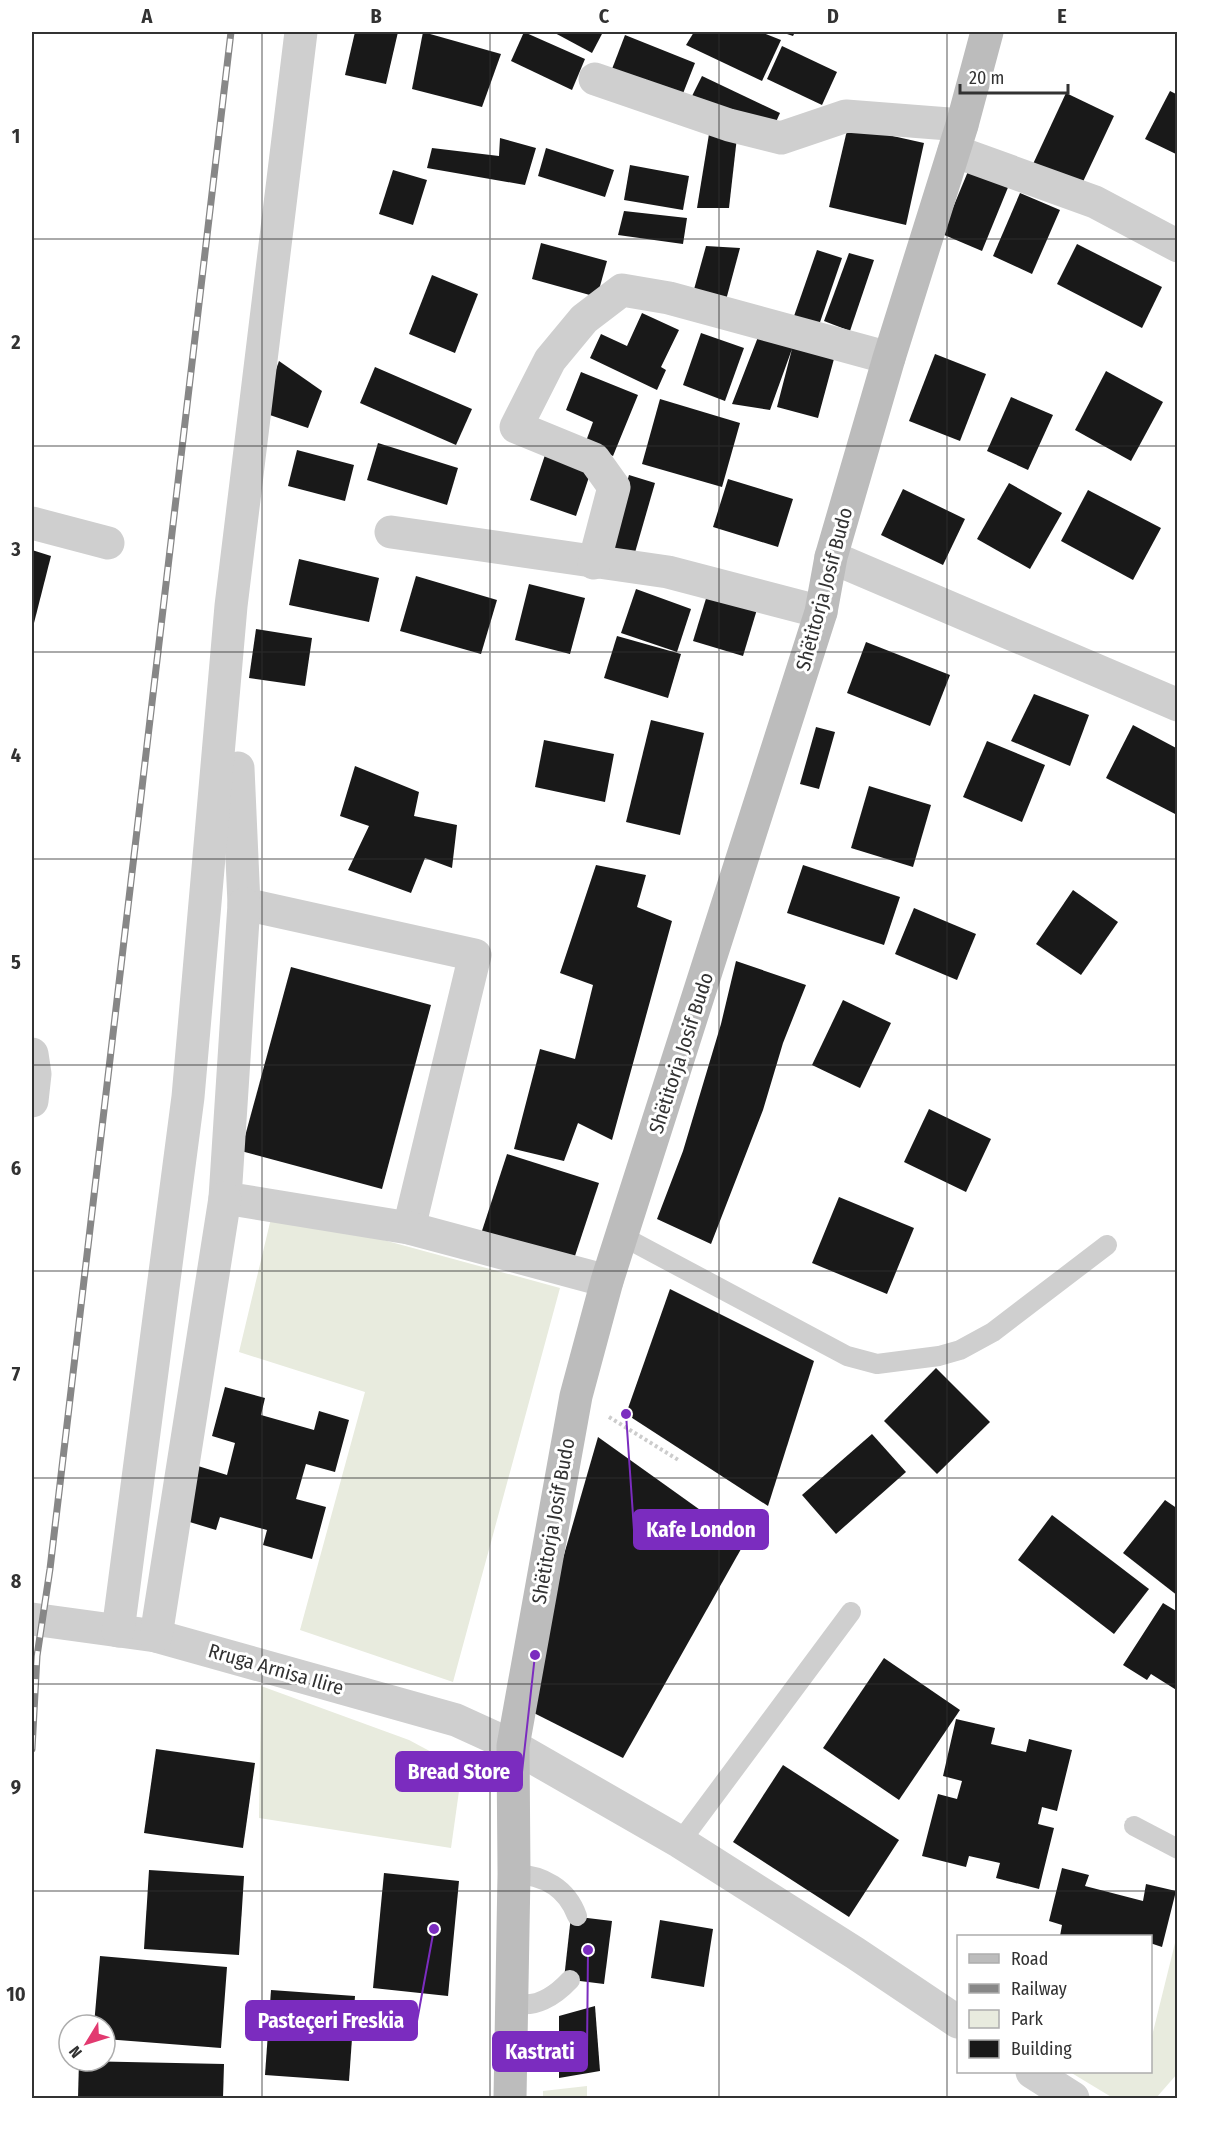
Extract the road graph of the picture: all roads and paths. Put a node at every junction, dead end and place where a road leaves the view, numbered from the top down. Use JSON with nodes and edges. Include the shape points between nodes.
{"nodes":[{"id":1,"x":301,"y":32,"type":"edge"},
{"id":2,"x":987,"y":32,"type":"edge"},
{"id":3,"x":595,"y":79,"type":"dead end"},
{"id":4,"x":958,"y":138,"type":"junction"},
{"id":5,"x":1178,"y":246,"type":"edge"},
{"id":6,"x":889,"y":358,"type":"junction"},
{"id":7,"x":32,"y":524,"type":"edge"},
{"id":8,"x":391,"y":532,"type":"dead end"},
{"id":9,"x":108,"y":543,"type":"dead end"},
{"id":10,"x":831,"y":557,"type":"junction"},
{"id":11,"x":594,"y":563,"type":"junction"},
{"id":12,"x":821,"y":612,"type":"junction"},
{"id":13,"x":1178,"y":705,"type":"edge"},
{"id":14,"x":238,"y":768,"type":"dead end"},
{"id":15,"x":244,"y":904,"type":"junction"},
{"id":16,"x":32,"y":1054,"type":"edge"},
{"id":17,"x":32,"y":1101,"type":"edge"},
{"id":18,"x":225,"y":1198,"type":"junction"},
{"id":19,"x":409,"y":1228,"type":"junction"},
{"id":20,"x":622,"y":1236,"type":"junction"},
{"id":21,"x":1107,"y":1245,"type":"dead end"},
{"id":22,"x":607,"y":1281,"type":"junction"},
{"id":23,"x":576,"y":1396,"type":"junction"},
{"id":24,"x":680,"y":1461,"type":"dead end"},
{"id":25,"x":851,"y":1612,"type":"dead end"},
{"id":26,"x":32,"y":1619,"type":"edge"},
{"id":27,"x":118,"y":1631,"type":"junction"},
{"id":28,"x":156,"y":1636,"type":"junction"},
{"id":29,"x":513,"y":1746,"type":"junction"},
{"id":30,"x":1134,"y":1826,"type":"dead end"},
{"id":31,"x":680,"y":1842,"type":"junction"},
{"id":32,"x":1178,"y":1849,"type":"edge"},
{"id":33,"x":513,"y":1874,"type":"junction"},
{"id":34,"x":577,"y":1916,"type":"dead end"},
{"id":35,"x":570,"y":1980,"type":"dead end"},
{"id":36,"x":512,"y":2002,"type":"junction"},
{"id":37,"x":957,"y":2021,"type":"edge"},
{"id":38,"x":1034,"y":2073,"type":"edge"},
{"id":39,"x":510,"y":2098,"type":"edge"},
{"id":40,"x":1073,"y":2098,"type":"edge"}],
"edges":[{"from":1,"to":27,"type":"street","via":[[231,606],[188,1096]]},
{"from":2,"to":4,"type":"main road","name":"Shëtitorja Josif Budo"},
{"from":3,"to":4,"type":"street","via":[[729,125],[781,138],[846,116]]},
{"from":4,"to":5,"type":"street"},
{"from":4,"to":6,"type":"main road","name":"Shëtitorja Josif Budo"},
{"from":6,"to":10,"type":"main road","name":"Shëtitorja Josif Budo"},
{"from":6,"to":11,"type":"street","via":[[669,298],[622,290],[584,319],[550,360],[516,427],[594,459],[614,487]]},
{"from":7,"to":9,"type":"street"},
{"from":8,"to":11,"type":"street"},
{"from":10,"to":12,"type":"main road","name":"Shëtitorja Josif Budo"},
{"from":10,"to":13,"type":"street"},
{"from":11,"to":12,"type":"street","via":[[668,572]]},
{"from":12,"to":20,"type":"main road","name":"Shëtitorja Josif Budo"},
{"from":14,"to":15,"type":"street"},
{"from":15,"to":18,"type":"street"},
{"from":15,"to":19,"type":"street","via":[[476,955]]},
{"from":16,"to":17,"type":"street"},
{"from":18,"to":19,"type":"street"},
{"from":18,"to":28,"type":"street"},
{"from":19,"to":22,"type":"street"},
{"from":20,"to":21,"type":"lane","via":[[847,1356],[877,1364],[960,1350],[993,1332]]},
{"from":20,"to":22,"type":"main road","name":"Shëtitorja Josif Budo"},
{"from":22,"to":23,"type":"main road","name":"Shëtitorja Josif Budo"},
{"from":23,"to":24,"type":"path"},
{"from":23,"to":29,"type":"main road","name":"Shëtitorja Josif Budo"},
{"from":25,"to":31,"type":"lane"},
{"from":26,"to":27,"type":"street","name":"Rruga Arnisa Ilire"},
{"from":27,"to":28,"type":"street","name":"Rruga Arnisa Ilire"},
{"from":28,"to":29,"type":"street","name":"Rruga Arnisa Ilire","via":[[456,1720]]},
{"from":29,"to":31,"type":"street","name":"Rruga Arnisa Ilire"},
{"from":29,"to":33,"type":"main road","name":"Shëtitorja Josif Budo"},
{"from":30,"to":32,"type":"lane"},
{"from":31,"to":37,"type":"street","name":"Rruga Arnisa Ilire"},
{"from":33,"to":34,"type":"lane","via":[[531,1875],[551,1883],[573,1904]]},
{"from":33,"to":36,"type":"main road","name":"Shëtitorja Josif Budo"},
{"from":35,"to":36,"type":"lane","via":[[539,2002],[522,2006]]},
{"from":36,"to":39,"type":"main road","name":"Shëtitorja Josif Budo"},
{"from":38,"to":40,"type":"street"}]}
